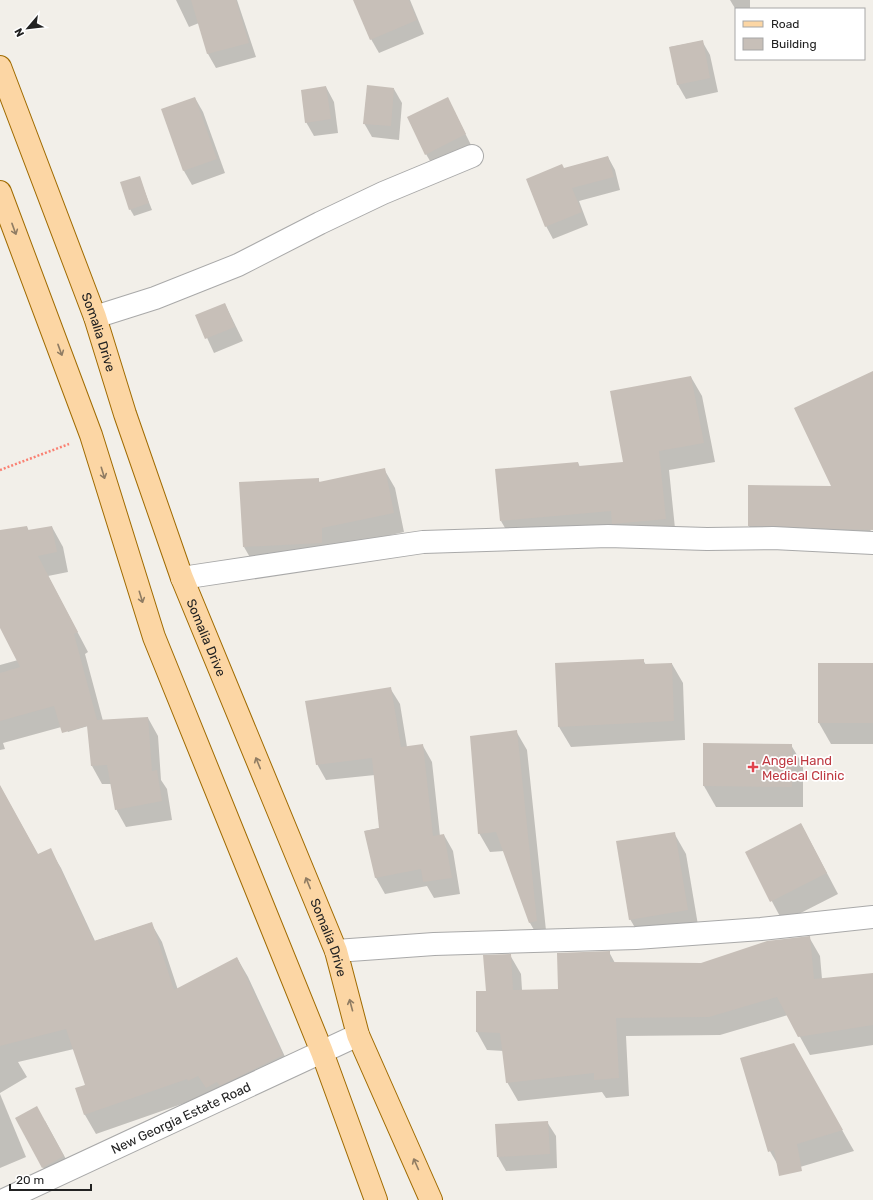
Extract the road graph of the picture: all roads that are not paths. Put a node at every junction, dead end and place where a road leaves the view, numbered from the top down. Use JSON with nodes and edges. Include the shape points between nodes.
{"nodes":[{"id":1,"x":0,"y":67,"type":"edge"},
{"id":2,"x":472,"y":156,"type":"dead end"},
{"id":3,"x":0,"y":192,"type":"edge"},
{"id":4,"x":95,"y":317,"type":"junction"},
{"id":5,"x":873,"y":543,"type":"edge"},
{"id":6,"x":182,"y":578,"type":"junction"},
{"id":7,"x":873,"y":916,"type":"edge"},
{"id":8,"x":336,"y":951,"type":"junction"},
{"id":9,"x":358,"y":1035,"type":"junction"},
{"id":10,"x":322,"y":1052,"type":"junction"},
{"id":11,"x":4,"y":1200,"type":"edge"},
{"id":12,"x":376,"y":1200,"type":"edge"},
{"id":13,"x":431,"y":1200,"type":"edge"}],
"edges":[{"from":1,"to":4,"type":"main road","name":"Somalia Drive"},
{"from":2,"to":4,"type":"street","via":[[320,222],[238,265],[155,298]]},
{"from":3,"to":10,"type":"main road","one_way":true,"via":[[91,435],[154,637]]},
{"from":4,"to":6,"type":"main road","name":"Somalia Drive","via":[[125,414]]},
{"from":5,"to":6,"type":"street","via":[[773,538],[608,536],[423,542]]},
{"from":8,"to":6,"type":"main road","name":"Somalia Drive","one_way":true},
{"from":7,"to":8,"type":"street","via":[[767,929],[636,938],[434,944]]},
{"from":9,"to":8,"type":"main road","name":"Somalia Drive","one_way":true},
{"from":9,"to":10,"type":"street","name":"New Georgia Estate Road"},
{"from":13,"to":9,"type":"main road","name":"Somalia Drive","one_way":true},
{"from":10,"to":11,"type":"street","name":"New Georgia Estate Road"},
{"from":10,"to":12,"type":"main road"}]}
